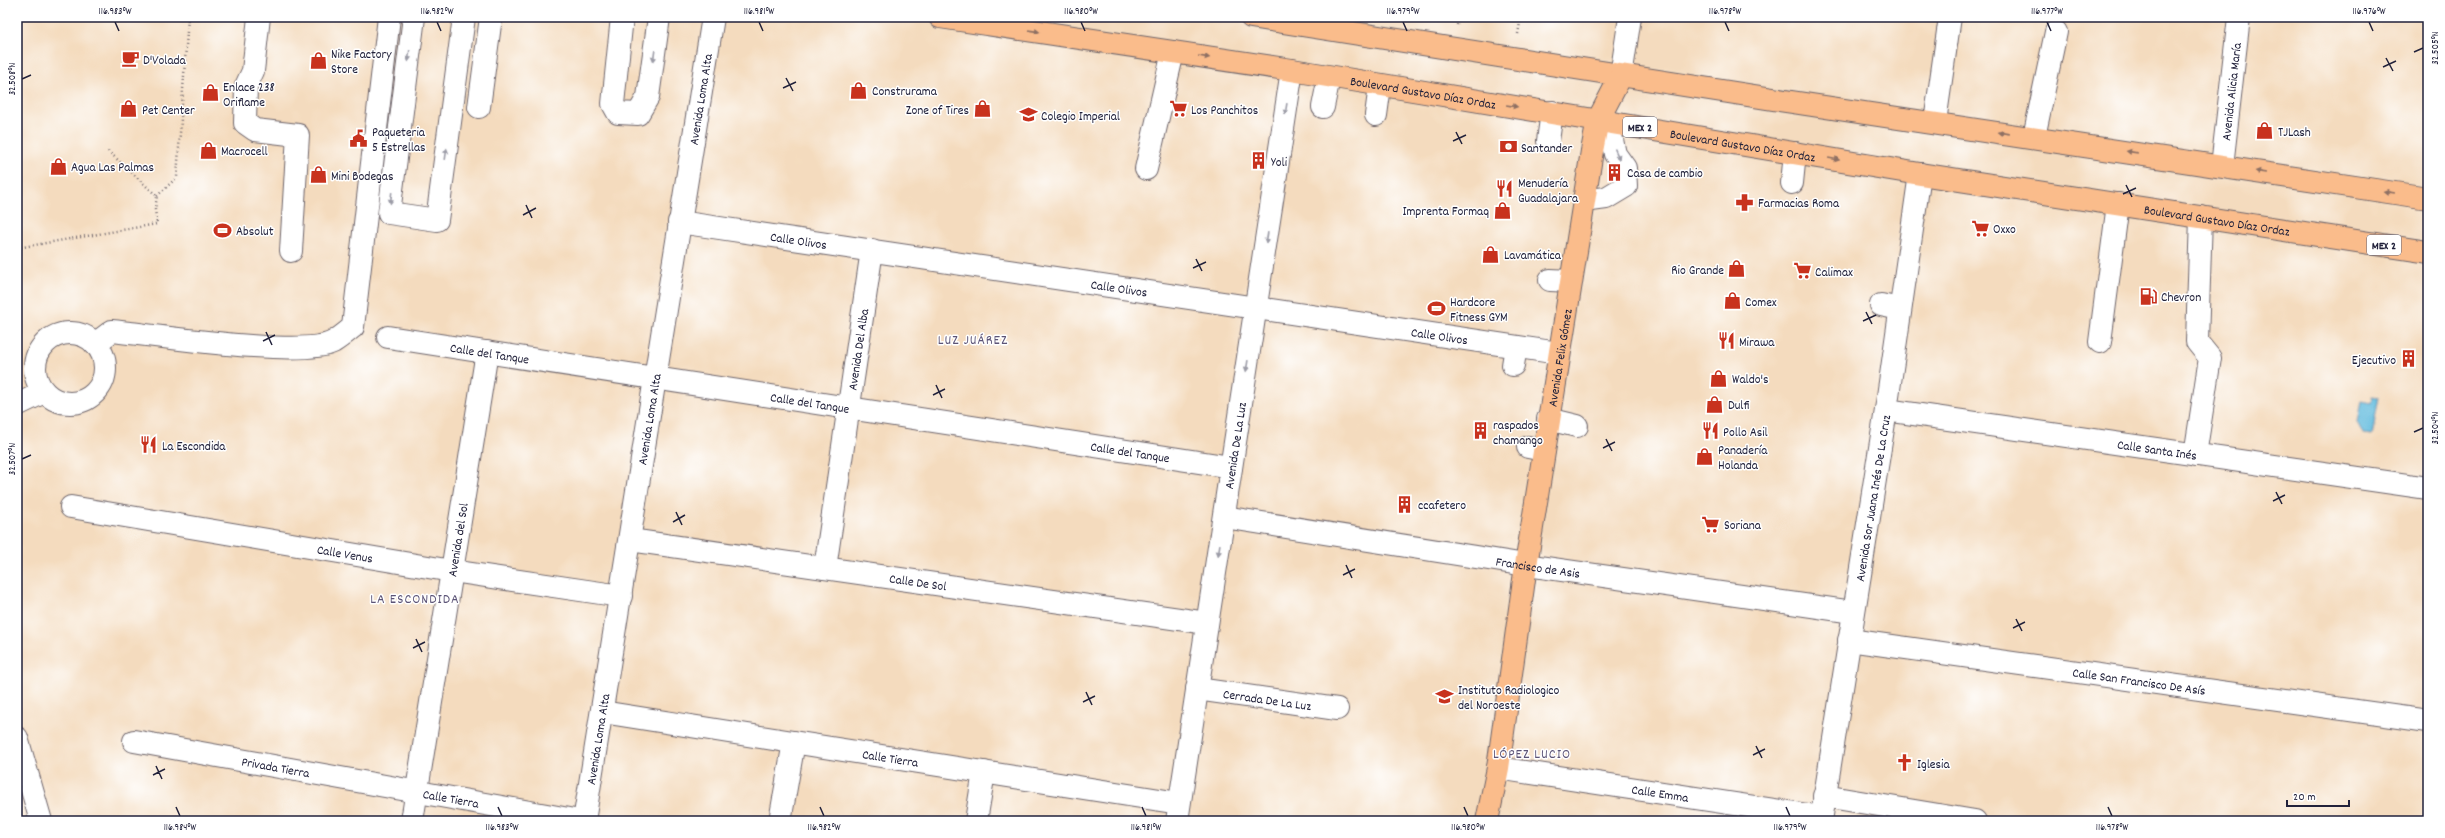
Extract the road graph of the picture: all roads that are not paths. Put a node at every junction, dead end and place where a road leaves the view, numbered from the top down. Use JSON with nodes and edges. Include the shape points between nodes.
{"nodes":[{"id":1,"x":259,"y":17,"type":"edge"},
{"id":2,"x":389,"y":17,"type":"edge"},
{"id":3,"x":414,"y":17,"type":"edge"},
{"id":4,"x":464,"y":17,"type":"edge"},
{"id":5,"x":491,"y":17,"type":"edge"},
{"id":6,"x":622,"y":17,"type":"edge"},
{"id":7,"x":659,"y":17,"type":"edge"},
{"id":8,"x":713,"y":17,"type":"edge"},
{"id":9,"x":940,"y":17,"type":"edge"},
{"id":10,"x":1251,"y":17,"type":"edge"},
{"id":11,"x":1630,"y":17,"type":"edge"},
{"id":12,"x":1950,"y":17,"type":"edge"},
{"id":13,"x":2239,"y":17,"type":"edge"},
{"id":14,"x":2056,"y":32,"type":"dead end"},
{"id":15,"x":1173,"y":52,"type":"junction"},
{"id":16,"x":1292,"y":70,"type":"junction"},
{"id":17,"x":1621,"y":76,"type":"junction"},
{"id":18,"x":1329,"y":77,"type":"junction"},
{"id":19,"x":1380,"y":86,"type":"junction"},
{"id":20,"x":479,"y":107,"type":"dead end"},
{"id":21,"x":1323,"y":107,"type":"dead end"},
{"id":22,"x":1552,"y":112,"type":"junction"},
{"id":23,"x":1376,"y":115,"type":"dead end"},
{"id":24,"x":1603,"y":121,"type":"junction"},
{"id":25,"x":1935,"y":122,"type":"junction"},
{"id":26,"x":2034,"y":137,"type":"junction"},
{"id":27,"x":1548,"y":141,"type":"dead end"},
{"id":28,"x":1795,"y":153,"type":"junction"},
{"id":29,"x":2222,"y":166,"type":"junction"},
{"id":30,"x":1146,"y":169,"type":"dead end"},
{"id":31,"x":1920,"y":174,"type":"junction"},
{"id":32,"x":1792,"y":183,"type":"dead end"},
{"id":33,"x":2428,"y":198,"type":"edge"},
{"id":34,"x":1584,"y":201,"type":"junction"},
{"id":35,"x":2118,"y":204,"type":"junction"},
{"id":36,"x":2201,"y":217,"type":"junction"},
{"id":37,"x":679,"y":222,"type":"junction"},
{"id":38,"x":872,"y":250,"type":"junction"},
{"id":39,"x":291,"y":251,"type":"dead end"},
{"id":40,"x":2428,"y":252,"type":"edge"},
{"id":41,"x":1550,"y":280,"type":"dead end"},
{"id":42,"x":1571,"y":281,"type":"junction"},
{"id":43,"x":1256,"y":308,"type":"junction"},
{"id":44,"x":388,"y":337,"type":"dead end"},
{"id":45,"x":2100,"y":342,"type":"dead end"},
{"id":46,"x":95,"y":344,"type":"junction"},
{"id":47,"x":487,"y":352,"type":"junction"},
{"id":48,"x":1559,"y":353,"type":"junction"},
{"id":49,"x":655,"y":378,"type":"junction"},
{"id":50,"x":44,"y":392,"type":"junction"},
{"id":51,"x":17,"y":405,"type":"edge"},
{"id":52,"x":849,"y":408,"type":"junction"},
{"id":53,"x":1886,"y":410,"type":"junction"},
{"id":54,"x":1548,"y":419,"type":"junction"},
{"id":55,"x":1577,"y":426,"type":"dead end"},
{"id":56,"x":2195,"y":454,"type":"junction"},
{"id":57,"x":1231,"y":466,"type":"junction"},
{"id":58,"x":2428,"y":488,"type":"edge"},
{"id":59,"x":71,"y":506,"type":"dead end"},
{"id":60,"x":1224,"y":517,"type":"junction"},
{"id":61,"x":630,"y":540,"type":"junction"},
{"id":62,"x":1526,"y":565,"type":"junction"},
{"id":63,"x":825,"y":568,"type":"junction"},
{"id":64,"x":452,"y":571,"type":"junction"},
{"id":65,"x":621,"y":596,"type":"junction"},
{"id":66,"x":1853,"y":612,"type":"junction"},
{"id":67,"x":1207,"y":623,"type":"junction"},
{"id":68,"x":1849,"y":640,"type":"junction"},
{"id":69,"x":1197,"y":689,"type":"junction"},
{"id":70,"x":1337,"y":709,"type":"dead end"},
{"id":71,"x":602,"y":712,"type":"junction"},
{"id":72,"x":2428,"y":721,"type":"edge"},
{"id":73,"x":17,"y":738,"type":"edge"},
{"id":74,"x":134,"y":741,"type":"dead end"},
{"id":75,"x":794,"y":742,"type":"junction"},
{"id":76,"x":1498,"y":768,"type":"junction"},
{"id":77,"x":984,"y":772,"type":"junction"},
{"id":78,"x":417,"y":793,"type":"junction"},
{"id":79,"x":1822,"y":811,"type":"edge"},
{"id":80,"x":1178,"y":812,"type":"edge"},
{"id":81,"x":41,"y":821,"type":"edge"},
{"id":82,"x":412,"y":821,"type":"edge"},
{"id":83,"x":580,"y":821,"type":"edge"},
{"id":84,"x":584,"y":821,"type":"edge"},
{"id":85,"x":780,"y":821,"type":"edge"},
{"id":86,"x":976,"y":821,"type":"edge"},
{"id":87,"x":1487,"y":821,"type":"edge"},
{"id":88,"x":1975,"y":821,"type":"edge"}],
"edges":[{"from":1,"to":39,"type":"street","via":[[253,71],[246,86],[244,118],[245,123],[254,130],[298,135]]},
{"from":2,"to":46,"type":"street","via":[[353,327],[333,342],[309,347],[267,346],[112,331]]},
{"from":3,"to":4,"type":"street","one_way":true,"via":[[389,213],[437,220]]},
{"from":5,"to":20,"type":"street"},
{"from":7,"to":6,"type":"street","one_way":true,"via":[[648,97],[638,114],[618,113],[613,104]]},
{"from":8,"to":37,"type":"street","name":"Avenida Loma Alta","via":[[678,190]]},
{"from":9,"to":15,"type":"main road","name":"Boulevard Gustavo Díaz Ordaz","number":"MEX 2","one_way":true},
{"from":10,"to":17,"type":"main road"},
{"from":11,"to":17,"type":"street","name":"Avenida Felix Gómez"},
{"from":12,"to":25,"type":"street"},
{"from":13,"to":29,"type":"street","name":"Avenida Alicia María"},
{"from":14,"to":26,"type":"street"},
{"from":15,"to":16,"type":"main road","name":"Boulevard Gustavo Díaz Ordaz","number":"MEX 2","one_way":true},
{"from":15,"to":30,"type":"street"},
{"from":16,"to":18,"type":"main road","name":"Boulevard Gustavo Díaz Ordaz","number":"MEX 2"},
{"from":16,"to":43,"type":"street","name":"Avenida De La Luz","one_way":true},
{"from":17,"to":24,"type":"main road","name":"Avenida Felix Gómez"},
{"from":17,"to":25,"type":"main road"},
{"from":18,"to":19,"type":"main road","name":"Boulevard Gustavo Díaz Ordaz","number":"MEX 2"},
{"from":18,"to":21,"type":"street"},
{"from":19,"to":22,"type":"main road","name":"Boulevard Gustavo Díaz Ordaz","number":"MEX 2","one_way":true},
{"from":19,"to":23,"type":"street"},
{"from":22,"to":24,"type":"main road","name":"Boulevard Gustavo Díaz Ordaz","number":"MEX 2"},
{"from":22,"to":27,"type":"street"},
{"from":24,"to":28,"type":"main road","name":"Boulevard Gustavo Díaz Ordaz","number":"MEX 2"},
{"from":24,"to":34,"type":"main road","name":"Avenida Felix Gómez"},
{"from":24,"to":34,"type":"street","one_way":true,"via":[[1616,154],[1625,168],[1626,186],[1606,198]]},
{"from":26,"to":25,"type":"main road","one_way":true},
{"from":29,"to":26,"type":"main road","one_way":true},
{"from":28,"to":31,"type":"main road","name":"Boulevard Gustavo Díaz Ordaz","number":"MEX 2","one_way":true},
{"from":28,"to":32,"type":"street"},
{"from":33,"to":29,"type":"main road","one_way":true},
{"from":31,"to":35,"type":"main road","name":"Boulevard Gustavo Díaz Ordaz","number":"MEX 2"},
{"from":31,"to":53,"type":"street","name":"Avenida Sor Juana Inés De La Cruz","via":[[1891,307]]},
{"from":34,"to":42,"type":"main road","name":"Avenida Felix Gómez"},
{"from":35,"to":36,"type":"main road","name":"Boulevard Gustavo Díaz Ordaz","number":"MEX 2"},
{"from":35,"to":45,"type":"street"},
{"from":36,"to":40,"type":"main road","name":"Boulevard Gustavo Díaz Ordaz","number":"MEX 2"},
{"from":36,"to":56,"type":"street","via":[[2197,342],[2210,358]]},
{"from":37,"to":38,"type":"street","name":"Calle Olivos"},
{"from":37,"to":49,"type":"street","name":"Avenida Loma Alta"},
{"from":38,"to":43,"type":"street","name":"Calle Olivos"},
{"from":38,"to":52,"type":"street","name":"Avenida Del Alba"},
{"from":41,"to":42,"type":"street"},
{"from":42,"to":48,"type":"main road","name":"Avenida Felix Gómez"},
{"from":43,"to":48,"type":"street","name":"Calle Olivos","via":[[1515,356]]},
{"from":43,"to":57,"type":"street","name":"Avenida De La Luz","one_way":true},
{"from":44,"to":47,"type":"street","name":"Calle del Tanque"},
{"from":46,"to":50,"type":"street","via":[[80,334],[69,332],[46,341],[35,360],[34,372],[37,383]]},
{"from":46,"to":50,"type":"street","via":[[104,359],[105,371],[102,383],[95,393],[86,400],[63,403],[52,399]]},
{"from":47,"to":49,"type":"street","name":"Calle del Tanque"},
{"from":47,"to":64,"type":"street","name":"Avenida del Sol"},
{"from":48,"to":54,"type":"main road","name":"Avenida Felix Gómez"},
{"from":49,"to":52,"type":"street","name":"Calle del Tanque"},
{"from":49,"to":61,"type":"street","name":"Avenida Loma Alta"},
{"from":50,"to":51,"type":"street"},
{"from":52,"to":57,"type":"street","name":"Calle del Tanque"},
{"from":52,"to":63,"type":"street","name":"Avenida Del Alba"},
{"from":53,"to":56,"type":"street","name":"Calle Santa Inés"},
{"from":53,"to":66,"type":"street","name":"Avenida Sor Juana Inés De La Cruz"},
{"from":54,"to":55,"type":"street"},
{"from":54,"to":62,"type":"main road","name":"Avenida Felix Gómez","via":[[1536,448]]},
{"from":56,"to":58,"type":"street","name":"Calle Santa Inés"},
{"from":57,"to":60,"type":"street","name":"Avenida De La Luz"},
{"from":59,"to":64,"type":"street","name":"Calle Venus"},
{"from":60,"to":62,"type":"street","name":"Francisco de Asis"},
{"from":60,"to":67,"type":"street","name":"Avenida De La Luz","one_way":true},
{"from":61,"to":63,"type":"street","name":"Calle De Sol"},
{"from":61,"to":65,"type":"street","name":"Avenida Loma Alta"},
{"from":62,"to":66,"type":"street","name":"Francisco de Asis"},
{"from":62,"to":76,"type":"main road","name":"Avenida Felix Gómez"},
{"from":63,"to":67,"type":"street","name":"Calle De Sol"},
{"from":64,"to":65,"type":"street","name":"Calle Venus"},
{"from":64,"to":78,"type":"street","name":"Avenida del Sol"},
{"from":65,"to":71,"type":"street","name":"Avenida Loma Alta"},
{"from":66,"to":68,"type":"street","name":"Avenida Sor Juana Inés De La Cruz"},
{"from":67,"to":69,"type":"street","name":"Avenida De La Luz"},
{"from":68,"to":72,"type":"street","name":"Calle San Francisco De Asís"},
{"from":68,"to":79,"type":"street","name":"Avenida Sor Juana Inés De La Cruz"},
{"from":69,"to":70,"type":"street","name":"Cerrada De La Luz"},
{"from":69,"to":80,"type":"street","name":"Avenida De La Luz"},
{"from":71,"to":75,"type":"street","name":"Calle Tierra"},
{"from":71,"to":84,"type":"street","name":"Avenida Loma Alta"},
{"from":73,"to":81,"type":"street"},
{"from":74,"to":78,"type":"street","name":"Privada Tierra"},
{"from":75,"to":77,"type":"street","name":"Calle Tierra"},
{"from":75,"to":85,"type":"street"},
{"from":76,"to":79,"type":"street","name":"Calle Emma"},
{"from":76,"to":87,"type":"main road","name":"Avenida Felix Gómez"},
{"from":77,"to":80,"type":"street","name":"Calle Tierra"},
{"from":77,"to":86,"type":"street"},
{"from":78,"to":82,"type":"street","name":"Avenida del Sol"},
{"from":78,"to":83,"type":"street","name":"Calle Tierra"},
{"from":79,"to":88,"type":"street","name":"Calle Emma"}]}
